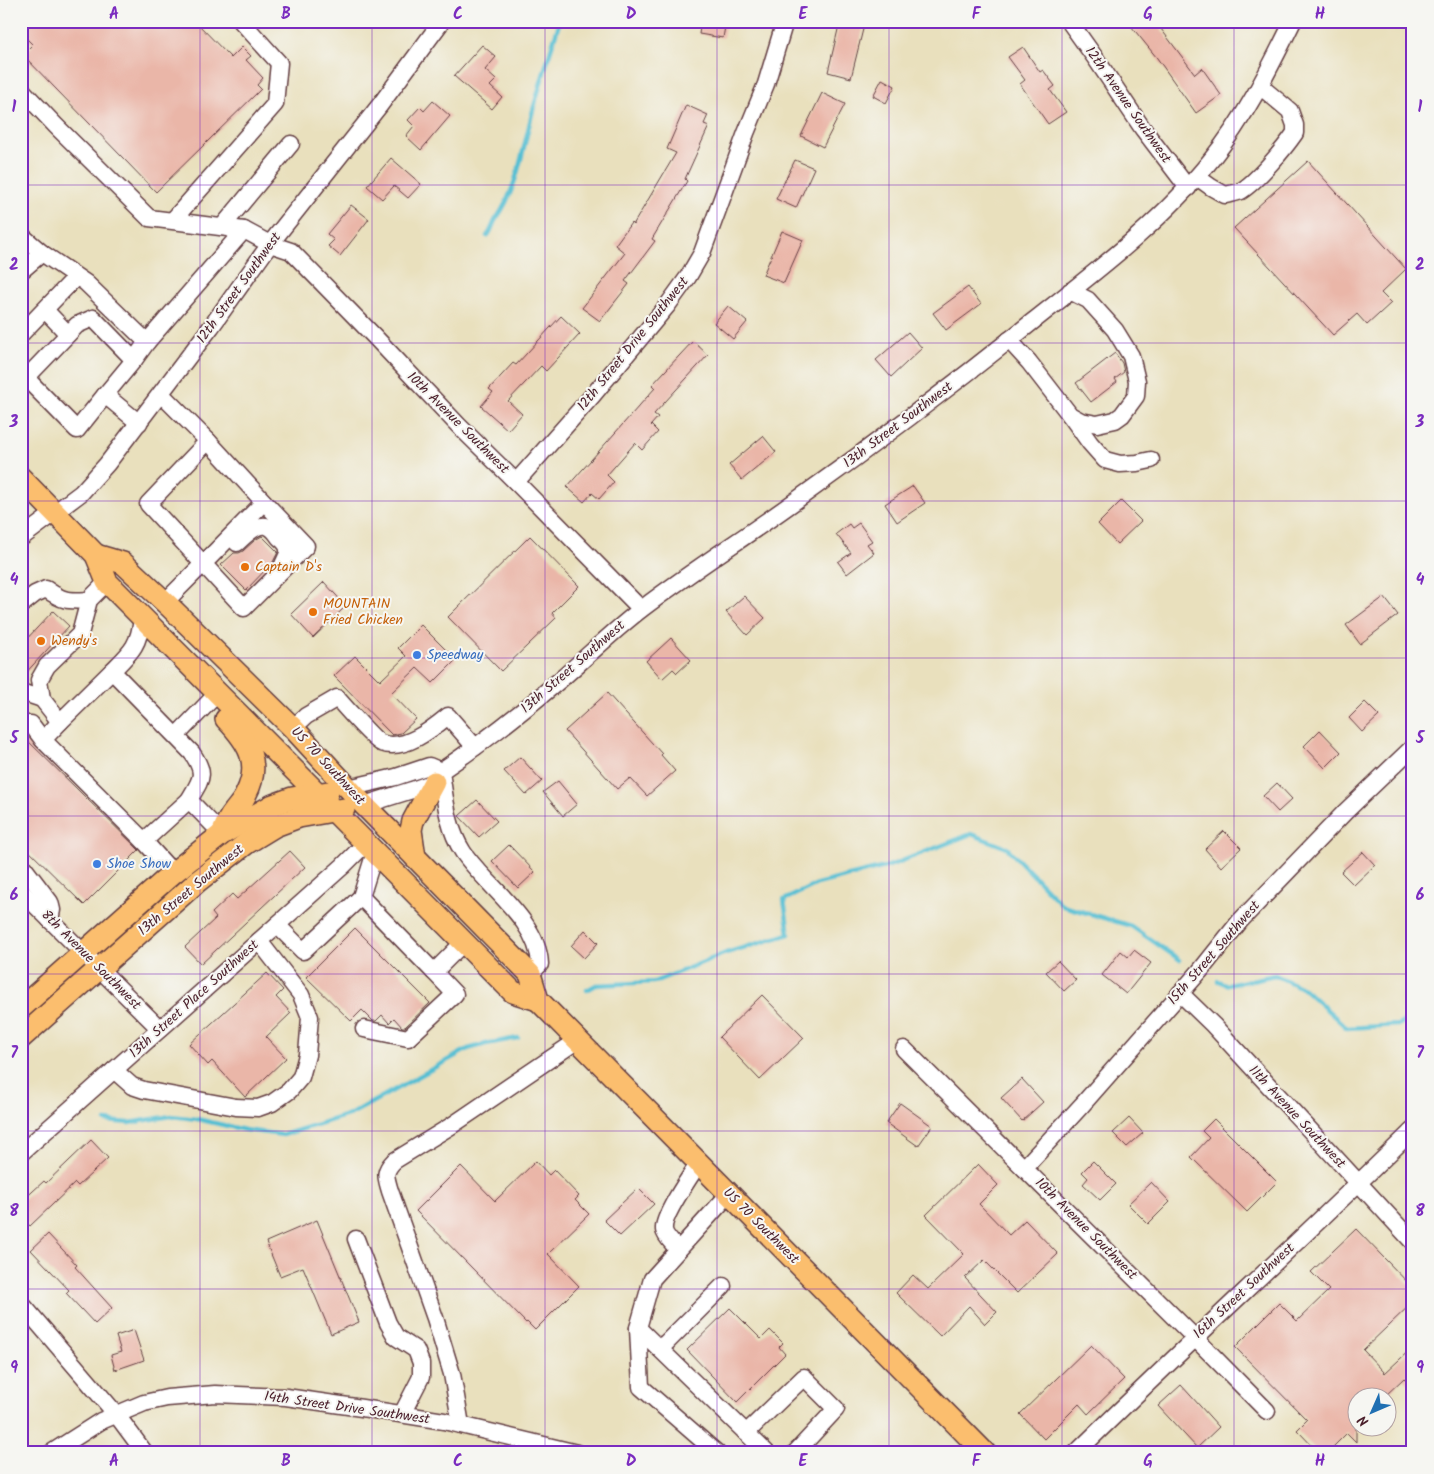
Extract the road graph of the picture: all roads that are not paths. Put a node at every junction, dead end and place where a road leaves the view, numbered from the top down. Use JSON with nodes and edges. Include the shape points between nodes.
{"nodes":[{"id":1,"x":241,"y":21,"type":"edge"},
{"id":2,"x":442,"y":21,"type":"edge"},
{"id":3,"x":785,"y":21,"type":"edge"},
{"id":4,"x":1069,"y":21,"type":"edge"},
{"id":5,"x":1293,"y":21,"type":"edge"},
{"id":6,"x":1260,"y":86,"type":"junction"},
{"id":7,"x":21,"y":89,"type":"edge"},
{"id":8,"x":292,"y":144,"type":"dead end"},
{"id":9,"x":1193,"y":182,"type":"junction"},
{"id":10,"x":172,"y":220,"type":"junction"},
{"id":11,"x":222,"y":227,"type":"junction"},
{"id":12,"x":244,"y":230,"type":"junction"},
{"id":13,"x":21,"y":235,"type":"edge"},
{"id":14,"x":270,"y":244,"type":"junction"},
{"id":15,"x":42,"y":253,"type":"junction"},
{"id":16,"x":21,"y":271,"type":"edge"},
{"id":17,"x":76,"y":277,"type":"junction"},
{"id":18,"x":1070,"y":291,"type":"junction"},
{"id":19,"x":45,"y":310,"type":"junction"},
{"id":20,"x":22,"y":331,"type":"edge"},
{"id":21,"x":68,"y":334,"type":"junction"},
{"id":22,"x":1009,"y":340,"type":"junction"},
{"id":23,"x":147,"y":342,"type":"junction"},
{"id":24,"x":134,"y":360,"type":"junction"},
{"id":25,"x":24,"y":376,"type":"edge"},
{"id":26,"x":161,"y":394,"type":"junction"},
{"id":27,"x":105,"y":395,"type":"junction"},
{"id":28,"x":1070,"y":415,"type":"junction"},
{"id":29,"x":139,"y":423,"type":"junction"},
{"id":30,"x":208,"y":441,"type":"junction"},
{"id":31,"x":1151,"y":460,"type":"dead end"},
{"id":32,"x":21,"y":478,"type":"edge"},
{"id":33,"x":516,"y":482,"type":"junction"},
{"id":34,"x":264,"y":502,"type":"junction"},
{"id":35,"x":54,"y":512,"type":"junction"},
{"id":36,"x":21,"y":538,"type":"edge"},
{"id":37,"x":96,"y":555,"type":"junction"},
{"id":38,"x":206,"y":561,"type":"junction"},
{"id":39,"x":281,"y":570,"type":"junction"},
{"id":40,"x":107,"y":582,"type":"junction"},
{"id":41,"x":89,"y":600,"type":"junction"},
{"id":42,"x":165,"y":602,"type":"junction"},
{"id":43,"x":21,"y":605,"type":"edge"},
{"id":44,"x":641,"y":609,"type":"junction"},
{"id":45,"x":149,"y":625,"type":"junction"},
{"id":46,"x":112,"y":671,"type":"junction"},
{"id":47,"x":21,"y":692,"type":"edge"},
{"id":48,"x":42,"y":700,"type":"junction"},
{"id":49,"x":210,"y":701,"type":"junction"},
{"id":50,"x":60,"y":722,"type":"junction"},
{"id":51,"x":21,"y":724,"type":"edge"},
{"id":52,"x":293,"y":728,"type":"junction"},
{"id":53,"x":176,"y":736,"type":"junction"},
{"id":54,"x":43,"y":740,"type":"junction"},
{"id":55,"x":475,"y":747,"type":"junction"},
{"id":56,"x":1413,"y":747,"type":"edge"},
{"id":57,"x":438,"y":776,"type":"junction"},
{"id":58,"x":348,"y":788,"type":"junction"},
{"id":59,"x":318,"y":794,"type":"junction"},
{"id":60,"x":189,"y":800,"type":"junction"},
{"id":61,"x":364,"y":805,"type":"junction"},
{"id":62,"x":334,"y":811,"type":"junction"},
{"id":63,"x":222,"y":834,"type":"junction"},
{"id":64,"x":144,"y":841,"type":"junction"},
{"id":65,"x":370,"y":848,"type":"junction"},
{"id":66,"x":415,"y":857,"type":"junction"},
{"id":67,"x":21,"y":864,"type":"edge"},
{"id":68,"x":174,"y":873,"type":"junction"},
{"id":69,"x":21,"y":892,"type":"edge"},
{"id":70,"x":362,"y":897,"type":"junction"},
{"id":71,"x":50,"y":920,"type":"junction"},
{"id":72,"x":277,"y":925,"type":"junction"},
{"id":73,"x":259,"y":941,"type":"junction"},
{"id":74,"x":464,"y":942,"type":"junction"},
{"id":75,"x":84,"y":953,"type":"junction"},
{"id":76,"x":99,"y":969,"type":"junction"},
{"id":77,"x":434,"y":972,"type":"junction"},
{"id":78,"x":530,"y":974,"type":"junction"},
{"id":79,"x":1180,"y":993,"type":"junction"},
{"id":80,"x":538,"y":1000,"type":"junction"},
{"id":81,"x":21,"y":1008,"type":"edge"},
{"id":82,"x":160,"y":1029,"type":"junction"},
{"id":83,"x":364,"y":1029,"type":"dead end"},
{"id":84,"x":21,"y":1038,"type":"edge"},
{"id":85,"x":578,"y":1040,"type":"junction"},
{"id":86,"x":904,"y":1049,"type":"dead end"},
{"id":87,"x":114,"y":1070,"type":"junction"},
{"id":88,"x":1413,"y":1130,"type":"edge"},
{"id":89,"x":21,"y":1153,"type":"edge"},
{"id":90,"x":699,"y":1164,"type":"junction"},
{"id":91,"x":1024,"y":1168,"type":"junction"},
{"id":92,"x":1359,"y":1183,"type":"junction"},
{"id":93,"x":729,"y":1194,"type":"junction"},
{"id":94,"x":356,"y":1239,"type":"dead end"},
{"id":95,"x":1413,"y":1242,"type":"edge"},
{"id":96,"x":678,"y":1250,"type":"junction"},
{"id":97,"x":723,"y":1286,"type":"dead end"},
{"id":98,"x":21,"y":1303,"type":"edge"},
{"id":99,"x":638,"y":1328,"type":"junction"},
{"id":100,"x":1194,"y":1338,"type":"junction"},
{"id":101,"x":660,"y":1349,"type":"junction"},
{"id":102,"x":1266,"y":1411,"type":"dead end"},
{"id":103,"x":116,"y":1414,"type":"junction"},
{"id":104,"x":402,"y":1414,"type":"junction"},
{"id":105,"x":461,"y":1425,"type":"junction"},
{"id":106,"x":746,"y":1433,"type":"junction"},
{"id":107,"x":530,"y":1448,"type":"edge"},
{"id":108,"x":51,"y":1453,"type":"edge"},
{"id":109,"x":145,"y":1453,"type":"edge"},
{"id":110,"x":577,"y":1453,"type":"edge"},
{"id":111,"x":717,"y":1453,"type":"edge"},
{"id":112,"x":766,"y":1453,"type":"edge"},
{"id":113,"x":796,"y":1453,"type":"edge"},
{"id":114,"x":985,"y":1453,"type":"edge"},
{"id":115,"x":1076,"y":1453,"type":"edge"}],
"edges":[{"from":1,"to":10,"type":"street","via":[[279,63],[275,104]]},
{"from":2,"to":14,"type":"street","name":"12th Street Southwest"},
{"from":3,"to":33,"type":"street","name":"12th Street Drive Southwest","via":[[766,84],[702,253],[668,306]]},
{"from":4,"to":9,"type":"street","name":"12th Avenue Southwest","via":[[1143,129]]},
{"from":5,"to":6,"type":"street","name":"13th Street Southwest"},
{"from":6,"to":9,"type":"street","name":"13th Street Southwest","via":[[1230,136]]},
{"from":6,"to":9,"type":"street","name":"12th Avenue Southwest","via":[[1290,111],[1296,133],[1240,192],[1225,195]]},
{"from":7,"to":10,"type":"street","via":[[149,218]]},
{"from":8,"to":11,"type":"street"},
{"from":9,"to":18,"type":"street","name":"13th Street Southwest","via":[[1143,232]]},
{"from":10,"to":11,"type":"street"},
{"from":11,"to":12,"type":"street"},
{"from":12,"to":14,"type":"street","name":"10th Avenue Southwest"},
{"from":12,"to":23,"type":"street"},
{"from":13,"to":15,"type":"street"},
{"from":14,"to":26,"type":"street","name":"12th Street Southwest"},
{"from":14,"to":33,"type":"street","name":"10th Avenue Southwest","via":[[291,251]]},
{"from":15,"to":16,"type":"street"},
{"from":15,"to":17,"type":"street"},
{"from":17,"to":19,"type":"street"},
{"from":17,"to":23,"type":"street"},
{"from":18,"to":22,"type":"street","name":"13th Street Southwest"},
{"from":18,"to":28,"type":"street","via":[[1088,300],[1115,330],[1132,356],[1137,381],[1136,396],[1115,420],[1097,424]]},
{"from":19,"to":20,"type":"street"},
{"from":19,"to":21,"type":"street"},
{"from":21,"to":24,"type":"street","via":[[77,325],[93,318]]},
{"from":21,"to":25,"type":"street"},
{"from":22,"to":28,"type":"street"},
{"from":22,"to":44,"type":"street","name":"13th Street Southwest","via":[[886,435]]},
{"from":23,"to":24,"type":"street"},
{"from":24,"to":27,"type":"street"},
{"from":25,"to":27,"type":"street","via":[[77,430]]},
{"from":26,"to":29,"type":"street","name":"12th Street Southwest"},
{"from":26,"to":30,"type":"street"},
{"from":27,"to":29,"type":"street"},
{"from":28,"to":31,"type":"street","via":[[1105,460],[1120,464]]},
{"from":29,"to":35,"type":"street","name":"12th Street Southwest","via":[[94,480]]},
{"from":30,"to":34,"type":"street"},
{"from":30,"to":38,"type":"street","via":[[148,504]]},
{"from":32,"to":35,"type":"main road","name":"US 70 Southwest"},
{"from":33,"to":44,"type":"street","name":"10th Avenue Southwest"},
{"from":34,"to":38,"type":"street"},
{"from":34,"to":39,"type":"street","via":[[306,546]]},
{"from":35,"to":36,"type":"street","name":"12th Street Southwest"},
{"from":35,"to":37,"type":"main road","name":"US 70 Southwest"},
{"from":37,"to":40,"type":"main road","name":"US 70 Southwest"},
{"from":37,"to":42,"type":"main road","name":"US 70 Southwest","via":[[123,563]]},
{"from":38,"to":39,"type":"street","via":[[244,608]]},
{"from":38,"to":39,"type":"street","via":[[222,558],[250,531],[265,526],[271,528],[288,548]]},
{"from":38,"to":42,"type":"street"},
{"from":40,"to":41,"type":"street"},
{"from":40,"to":45,"type":"main road","name":"US 70 Southwest"},
{"from":41,"to":43,"type":"street","via":[[68,601],[46,590]]},
{"from":41,"to":48,"type":"street","via":[[80,634],[47,666],[39,680]]},
{"from":42,"to":52,"type":"main road","name":"US 70 Southwest"},
{"from":44,"to":55,"type":"street","name":"13th Street Southwest","via":[[561,680]]},
{"from":45,"to":46,"type":"street","via":[[133,650]]},
{"from":45,"to":49,"type":"main road","via":[[164,655]]},
{"from":45,"to":59,"type":"main road","name":"US 70 Southwest"},
{"from":46,"to":50,"type":"street"},
{"from":46,"to":53,"type":"street"},
{"from":47,"to":48,"type":"street"},
{"from":48,"to":50,"type":"street"},
{"from":49,"to":53,"type":"street"},
{"from":49,"to":63,"type":"main road","via":[[249,747],[253,763],[247,793]]},
{"from":50,"to":54,"type":"street"},
{"from":51,"to":54,"type":"street","via":[[31,724]]},
{"from":52,"to":55,"type":"street","via":[[306,716],[337,698],[380,743],[405,743],[418,738],[448,716]]},
{"from":52,"to":58,"type":"main road","name":"US 70 Southwest"},
{"from":53,"to":60,"type":"street","via":[[200,764],[201,778]]},
{"from":54,"to":64,"type":"street"},
{"from":55,"to":57,"type":"street","name":"13th Street Southwest"},
{"from":56,"to":79,"type":"street","name":"15th Street Southwest","via":[[1240,921]]},
{"from":57,"to":58,"type":"street","name":"13th Street Southwest","via":[[429,766]]},
{"from":57,"to":61,"type":"street","name":"13th Street Southwest"},
{"from":57,"to":66,"type":"main road","via":[[413,821]]},
{"from":57,"to":78,"type":"street","via":[[450,824],[464,852],[530,929],[540,954],[540,964]]},
{"from":58,"to":59,"type":"main road","name":"13th Street Southwest"},
{"from":58,"to":61,"type":"main road","name":"US 70 Southwest"},
{"from":59,"to":62,"type":"main road","name":"US 70 Southwest"},
{"from":59,"to":63,"type":"main road","name":"13th Street Southwest","via":[[273,805]]},
{"from":60,"to":63,"type":"street"},
{"from":60,"to":64,"type":"street"},
{"from":61,"to":62,"type":"main road","name":"13th Street Southwest"},
{"from":61,"to":66,"type":"main road","name":"US 70 Southwest"},
{"from":62,"to":65,"type":"main road","name":"US 70 Southwest"},
{"from":62,"to":76,"type":"main road","name":"13th Street Southwest","via":[[299,817],[275,826],[247,843],[198,880]]},
{"from":63,"to":68,"type":"main road","name":"13th Street Southwest"},
{"from":64,"to":68,"type":"street"},
{"from":65,"to":70,"type":"street"},
{"from":65,"to":72,"type":"street","name":"13th Street Place Southwest","via":[[343,866]]},
{"from":65,"to":74,"type":"main road","name":"US 70 Southwest"},
{"from":66,"to":78,"type":"main road","name":"US 70 Southwest"},
{"from":67,"to":71,"type":"street","via":[[50,902]]},
{"from":68,"to":75,"type":"main road","name":"13th Street Southwest"},
{"from":69,"to":71,"type":"street","name":"8th Avenue Southwest"},
{"from":70,"to":72,"type":"street","via":[[303,951]]},
{"from":70,"to":77,"type":"street"},
{"from":71,"to":75,"type":"street","name":"8th Avenue Southwest"},
{"from":72,"to":73,"type":"street","name":"13th Street Place Southwest"},
{"from":73,"to":82,"type":"street","name":"13th Street Place Southwest"},
{"from":73,"to":87,"type":"street","via":[[301,995],[310,1017],[307,1055],[301,1078],[289,1091],[258,1108],[236,1107],[144,1090],[132,1086]]},
{"from":74,"to":77,"type":"street"},
{"from":74,"to":80,"type":"main road","name":"US 70 Southwest","via":[[513,992]]},
{"from":75,"to":76,"type":"street","name":"8th Avenue Southwest"},
{"from":75,"to":81,"type":"main road","name":"13th Street Southwest"},
{"from":76,"to":82,"type":"street","name":"8th Avenue Southwest"},
{"from":76,"to":84,"type":"main road","name":"13th Street Southwest"},
{"from":77,"to":83,"type":"street","via":[[454,994],[408,1038]]},
{"from":78,"to":80,"type":"main road","name":"US 70 Southwest"},
{"from":79,"to":91,"type":"street","name":"15th Street Southwest"},
{"from":79,"to":92,"type":"street","name":"11th Avenue Southwest"},
{"from":80,"to":85,"type":"main road","name":"US 70 Southwest"},
{"from":82,"to":87,"type":"street","name":"13th Street Place Southwest"},
{"from":85,"to":90,"type":"main road","name":"US 70 Southwest"},
{"from":85,"to":105,"type":"street","via":[[387,1168],[385,1175],[452,1374]]},
{"from":86,"to":91,"type":"street","name":"10th Avenue Southwest"},
{"from":87,"to":89,"type":"street","name":"13th Street Place Southwest"},
{"from":88,"to":92,"type":"street","name":"16th Street Southwest"},
{"from":90,"to":93,"type":"main road","name":"US 70 Southwest"},
{"from":90,"to":96,"type":"street","via":[[684,1184],[664,1229]]},
{"from":91,"to":100,"type":"street","name":"10th Avenue Southwest"},
{"from":92,"to":95,"type":"street","name":"11th Avenue Southwest"},
{"from":92,"to":100,"type":"street","name":"16th Street Southwest"},
{"from":93,"to":96,"type":"street"},
{"from":93,"to":114,"type":"main road","name":"US 70 Southwest"},
{"from":94,"to":104,"type":"street","via":[[388,1324],[396,1336],[416,1350],[421,1363],[421,1377]]},
{"from":96,"to":99,"type":"street","via":[[652,1279]]},
{"from":97,"to":101,"type":"street"},
{"from":98,"to":103,"type":"street"},
{"from":99,"to":101,"type":"street"},
{"from":99,"to":111,"type":"street","via":[[641,1387]]},
{"from":100,"to":102,"type":"street","name":"10th Avenue Southwest"},
{"from":100,"to":115,"type":"street","name":"16th Street Southwest"},
{"from":101,"to":106,"type":"street"},
{"from":103,"to":104,"type":"street","name":"14th Street Drive Southwest","via":[[167,1398],[215,1394],[286,1397]]},
{"from":103,"to":108,"type":"street","name":"14th Street Drive Southwest","via":[[80,1432]]},
{"from":103,"to":109,"type":"street"},
{"from":104,"to":105,"type":"street","name":"14th Street Drive Southwest"},
{"from":105,"to":107,"type":"street","name":"14th Street Drive Southwest"},
{"from":106,"to":112,"type":"street"},
{"from":106,"to":113,"type":"street","via":[[804,1377],[836,1409]]},
{"from":107,"to":110,"type":"street","name":"14th Street Drive Southwest"}]}
